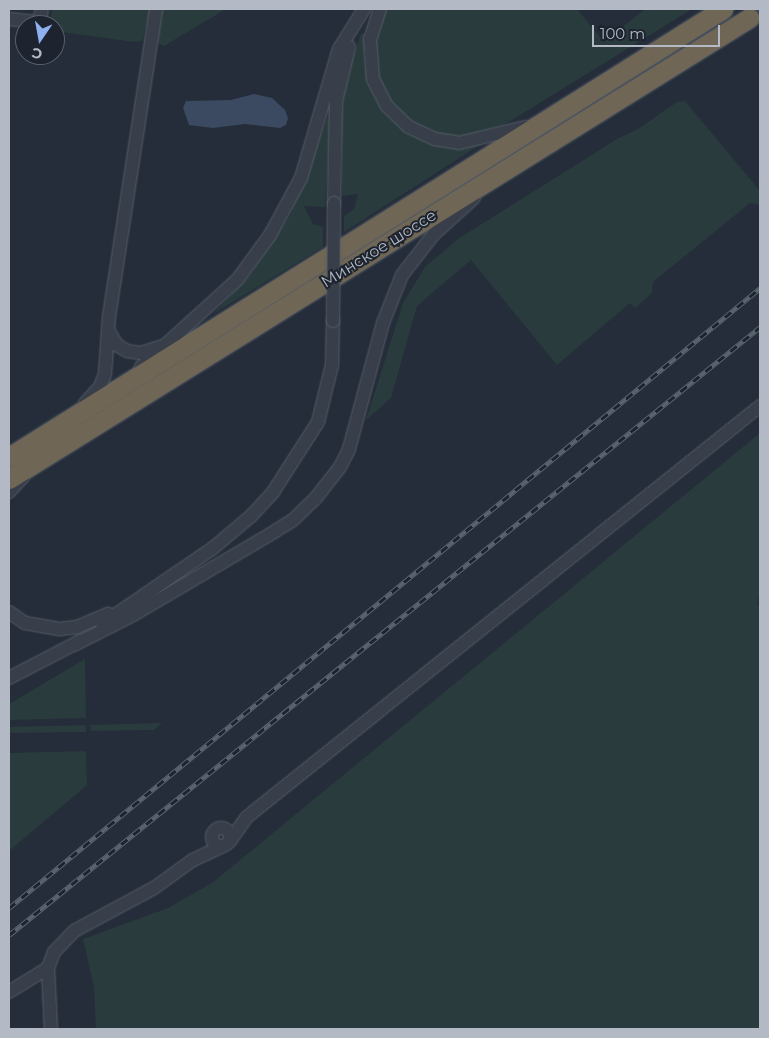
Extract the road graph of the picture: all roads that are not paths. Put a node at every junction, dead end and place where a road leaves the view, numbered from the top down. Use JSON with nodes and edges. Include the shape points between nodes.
{"nodes":[{"id":1,"x":42,"y":9,"type":"edge"},
{"id":2,"x":156,"y":9,"type":"edge"},
{"id":3,"x":380,"y":9,"type":"edge"},
{"id":4,"x":723,"y":9,"type":"edge"},
{"id":5,"x":361,"y":13,"type":"edge"},
{"id":6,"x":749,"y":18,"type":"tunnel mouth"},
{"id":7,"x":9,"y":19,"type":"edge"},
{"id":8,"x":542,"y":122,"type":"junction"},
{"id":9,"x":516,"y":163,"type":"junction"},
{"id":10,"x":108,"y":330,"type":"junction"},
{"id":11,"x":168,"y":342,"type":"junction"},
{"id":12,"x":123,"y":384,"type":"junction"},
{"id":13,"x":760,"y":406,"type":"edge"},
{"id":14,"x":72,"y":416,"type":"junction"},
{"id":15,"x":9,"y":457,"type":"edge"},
{"id":16,"x":38,"y":461,"type":"junction"},
{"id":17,"x":9,"y":479,"type":"edge"},
{"id":18,"x":9,"y":492,"type":"edge"},
{"id":19,"x":124,"y":608,"type":"junction"},
{"id":20,"x":9,"y":612,"type":"edge"},
{"id":21,"x":74,"y":645,"type":"junction"},
{"id":22,"x":9,"y":678,"type":"edge"},
{"id":23,"x":247,"y":817,"type":"junction"},
{"id":24,"x":216,"y":831,"type":"junction"},
{"id":25,"x":226,"y":843,"type":"junction"},
{"id":26,"x":193,"y":860,"type":"junction"},
{"id":27,"x":48,"y":968,"type":"junction"},
{"id":28,"x":9,"y":992,"type":"edge"},
{"id":29,"x":52,"y":1029,"type":"edge"}],
"edges":[{"from":1,"to":7,"type":"street","via":[[39,22]]},
{"from":2,"to":10,"type":"street"},
{"from":3,"to":8,"type":"street","via":[[370,39],[373,79],[387,106],[409,127],[435,139],[459,143]]},
{"from":4,"to":8,"type":"highway","name":"Минское шоссе"},
{"from":5,"to":11,"type":"street","via":[[339,49],[300,178],[282,213],[237,280]]},
{"from":5,"to":19,"type":"street","bridge":true,"via":[[336,101],[332,365],[318,422],[278,485],[251,516],[213,548]]},
{"from":6,"to":9,"type":"highway","name":"Минское шоссе"},
{"from":8,"to":12,"type":"highway","name":"Минское шоссе"},
{"from":9,"to":16,"type":"highway","name":"Минское шоссе"},
{"from":9,"to":21,"type":"street","via":[[433,235],[402,275],[383,323],[349,450],[315,499],[293,520],[269,535],[133,615]]},
{"from":10,"to":11,"type":"street","via":[[117,345],[127,351],[141,353]]},
{"from":10,"to":14,"type":"street","via":[[105,374],[100,387]]},
{"from":11,"to":12,"type":"street"},
{"from":12,"to":14,"type":"highway","name":"Минское шоссе"},
{"from":13,"to":23,"type":"street"},
{"from":14,"to":15,"type":"highway","name":"Минское шоссе"},
{"from":16,"to":17,"type":"highway","name":"Минское шоссе"},
{"from":16,"to":18,"type":"street"},
{"from":19,"to":20,"type":"street","via":[[77,627],[60,630],[25,623]]},
{"from":19,"to":21,"type":"street"},
{"from":21,"to":22,"type":"street"},
{"from":23,"to":24,"type":"street"},
{"from":23,"to":25,"type":"street"},
{"from":24,"to":25,"type":"street","via":[[228,831]]},
{"from":24,"to":26,"type":"street"},
{"from":25,"to":26,"type":"street"},
{"from":26,"to":27,"type":"street","via":[[154,888],[74,931],[54,952]]},
{"from":27,"to":28,"type":"street"},
{"from":27,"to":29,"type":"street"}]}
